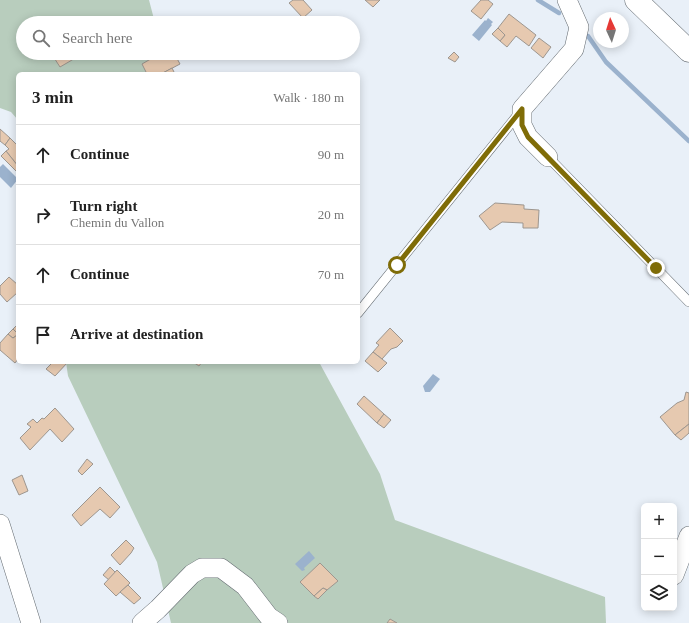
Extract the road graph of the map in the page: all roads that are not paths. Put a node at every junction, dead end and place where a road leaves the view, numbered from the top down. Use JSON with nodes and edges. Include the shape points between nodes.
{"nodes":[{"id":1,"x":568,"y":0,"type":"edge"},
{"id":2,"x":636,"y":0,"type":"edge"},
{"id":3,"x":689,"y":51,"type":"edge"},
{"id":4,"x":522,"y":109,"type":"junction"},
{"id":5,"x":548,"y":157,"type":"joint"},
{"id":6,"x":689,"y":302,"type":"edge"},
{"id":7,"x":360,"y":311,"type":"edge"},
{"id":8,"x":0,"y":524,"type":"edge"},
{"id":9,"x":689,"y":536,"type":"edge"},
{"id":10,"x":677,"y":567,"type":"edge"},
{"id":11,"x":31,"y":623,"type":"edge"},
{"id":12,"x":142,"y":623,"type":"edge"},
{"id":13,"x":278,"y":623,"type":"edge"}],
"edges":[{"from":1,"to":4,"type":"street","via":[[578,27],[574,49]]},
{"from":2,"to":3,"type":"highway"},
{"from":4,"to":5,"type":"street","via":[[522,125],[528,137]]},
{"from":4,"to":7,"type":"lane"},
{"from":5,"to":6,"type":"lane"},
{"from":8,"to":11,"type":"street"},
{"from":9,"to":10,"type":"street"},
{"from":12,"to":13,"type":"street","via":[[192,574],[202,568],[221,568],[245,586],[269,617]]}]}
